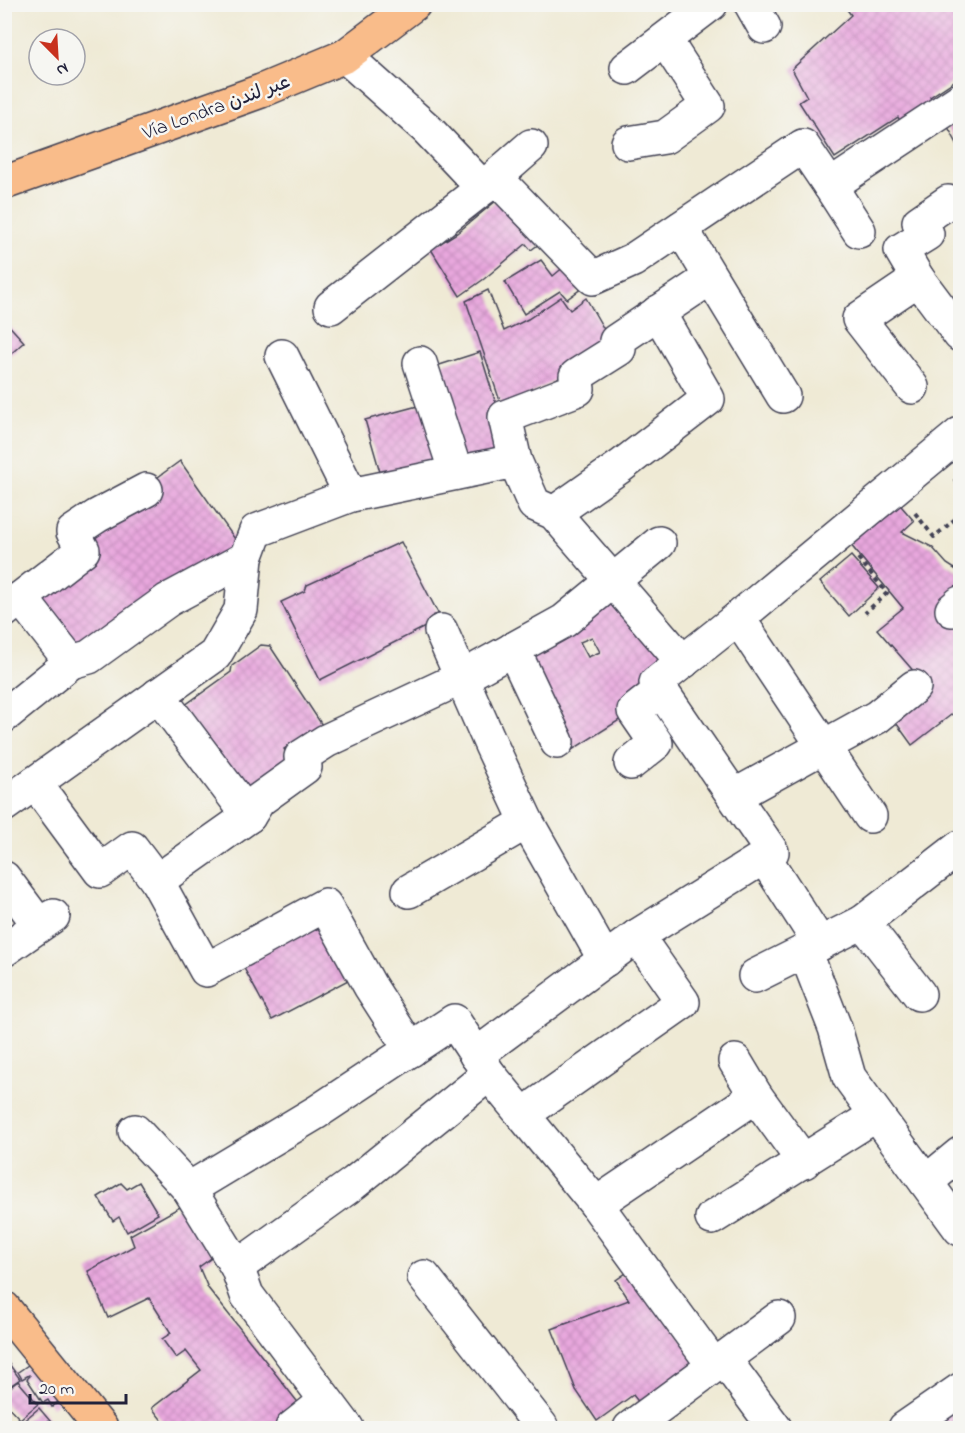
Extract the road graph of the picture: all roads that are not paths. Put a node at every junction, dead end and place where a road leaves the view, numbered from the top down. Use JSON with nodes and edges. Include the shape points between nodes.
{"nodes":[{"id":1,"x":414,"y":4,"type":"edge"},
{"id":2,"x":711,"y":4,"type":"edge"},
{"id":3,"x":664,"y":40,"type":"junction"},
{"id":4,"x":345,"y":56,"type":"junction"},
{"id":5,"x":627,"y":68,"type":"dead end"},
{"id":6,"x":960,"y":100,"type":"edge"},
{"id":7,"x":628,"y":143,"type":"dead end"},
{"id":8,"x":531,"y":146,"type":"dead end"},
{"id":9,"x":4,"y":183,"type":"edge"},
{"id":10,"x":490,"y":183,"type":"junction"},
{"id":11,"x":830,"y":186,"type":"junction"},
{"id":12,"x":948,"y":202,"type":"dead end"},
{"id":13,"x":681,"y":228,"type":"junction"},
{"id":14,"x":859,"y":231,"type":"dead end"},
{"id":15,"x":710,"y":278,"type":"junction"},
{"id":16,"x":918,"y":279,"type":"junction"},
{"id":17,"x":331,"y":307,"type":"dead end"},
{"id":18,"x":658,"y":312,"type":"junction"},
{"id":19,"x":960,"y":335,"type":"edge"},
{"id":20,"x":282,"y":356,"type":"dead end"},
{"id":21,"x":420,"y":363,"type":"dead end"},
{"id":22,"x":912,"y":387,"type":"dead end"},
{"id":23,"x":783,"y":396,"type":"dead end"},
{"id":24,"x":960,"y":434,"type":"edge"},
{"id":25,"x":515,"y":460,"type":"junction"},
{"id":26,"x":456,"y":473,"type":"junction"},
{"id":27,"x":146,"y":490,"type":"dead end"},
{"id":28,"x":351,"y":495,"type":"junction"},
{"id":29,"x":554,"y":513,"type":"junction"},
{"id":30,"x":659,"y":543,"type":"dead end"},
{"id":31,"x":246,"y":558,"type":"junction"},
{"id":32,"x":612,"y":583,"type":"junction"},
{"id":33,"x":13,"y":605,"type":"edge"},
{"id":34,"x":738,"y":618,"type":"junction"},
{"id":35,"x":441,"y":631,"type":"dead end"},
{"id":36,"x":513,"y":649,"type":"junction"},
{"id":37,"x":71,"y":662,"type":"junction"},
{"id":38,"x":683,"y":662,"type":"junction"},
{"id":39,"x":462,"y":678,"type":"junction"},
{"id":40,"x":914,"y":687,"type":"dead end"},
{"id":41,"x":661,"y":690,"type":"junction"},
{"id":42,"x":158,"y":695,"type":"junction"},
{"id":43,"x":4,"y":716,"type":"edge"},
{"id":44,"x":557,"y":742,"type":"dead end"},
{"id":45,"x":824,"y":746,"type":"junction"},
{"id":46,"x":631,"y":763,"type":"dead end"},
{"id":47,"x":35,"y":783,"type":"junction"},
{"id":48,"x":734,"y":796,"type":"junction"},
{"id":49,"x":4,"y":805,"type":"edge"},
{"id":50,"x":249,"y":816,"type":"junction"},
{"id":51,"x":870,"y":816,"type":"dead end"},
{"id":52,"x":527,"y":822,"type":"junction"},
{"id":53,"x":960,"y":847,"type":"edge"},
{"id":54,"x":764,"y":857,"type":"junction"},
{"id":55,"x":4,"y":878,"type":"edge"},
{"id":56,"x":157,"y":881,"type":"junction"},
{"id":57,"x":409,"y":891,"type":"dead end"},
{"id":58,"x":863,"y":922,"type":"junction"},
{"id":59,"x":637,"y":936,"type":"junction"},
{"id":60,"x":813,"y":948,"type":"junction"},
{"id":61,"x":4,"y":950,"type":"edge"},
{"id":62,"x":605,"y":960,"type":"junction"},
{"id":63,"x":755,"y":976,"type":"dead end"},
{"id":64,"x":918,"y":994,"type":"dead end"},
{"id":65,"x":411,"y":1050,"type":"junction"},
{"id":66,"x":735,"y":1061,"type":"dead end"},
{"id":67,"x":482,"y":1064,"type":"junction"},
{"id":68,"x":756,"y":1096,"type":"junction"},
{"id":69,"x":538,"y":1104,"type":"dead end"},
{"id":70,"x":876,"y":1115,"type":"junction"},
{"id":71,"x":135,"y":1131,"type":"dead end"},
{"id":72,"x":960,"y":1154,"type":"edge"},
{"id":73,"x":804,"y":1162,"type":"junction"},
{"id":74,"x":926,"y":1182,"type":"junction"},
{"id":75,"x":189,"y":1189,"type":"junction"},
{"id":76,"x":596,"y":1204,"type":"junction"},
{"id":77,"x":712,"y":1218,"type":"dead end"},
{"id":78,"x":960,"y":1229,"type":"edge"},
{"id":79,"x":237,"y":1267,"type":"junction"},
{"id":80,"x":424,"y":1277,"type":"dead end"},
{"id":81,"x":4,"y":1308,"type":"edge"},
{"id":82,"x":779,"y":1318,"type":"dead end"},
{"id":83,"x":719,"y":1363,"type":"junction"},
{"id":84,"x":960,"y":1390,"type":"edge"},
{"id":85,"x":326,"y":1401,"type":"junction"},
{"id":86,"x":101,"y":1428,"type":"edge"},
{"id":87,"x":292,"y":1428,"type":"edge"},
{"id":88,"x":347,"y":1428,"type":"edge"},
{"id":89,"x":540,"y":1428,"type":"edge"},
{"id":90,"x":630,"y":1428,"type":"edge"},
{"id":91,"x":775,"y":1428,"type":"edge"},
{"id":92,"x":905,"y":1428,"type":"edge"}],
"edges":[{"from":1,"to":4,"type":"main road","name":"Vía Londra عبر لندن"},
{"from":2,"to":3,"type":"street"},
{"from":3,"to":5,"type":"street"},
{"from":3,"to":7,"type":"street","via":[[708,106],[664,137]]},
{"from":4,"to":9,"type":"main road","name":"Vía Londra عبر لندن","via":[[261,91]]},
{"from":4,"to":10,"type":"street"},
{"from":6,"to":11,"type":"street"},
{"from":8,"to":10,"type":"street"},
{"from":10,"to":13,"type":"street","via":[[593,278],[633,260]]},
{"from":10,"to":17,"type":"street"},
{"from":11,"to":13,"type":"street","via":[[803,146]]},
{"from":11,"to":14,"type":"street"},
{"from":12,"to":16,"type":"street","via":[[919,222],[927,234],[901,250]]},
{"from":13,"to":15,"type":"street"},
{"from":15,"to":18,"type":"street"},
{"from":15,"to":23,"type":"street"},
{"from":16,"to":19,"type":"street"},
{"from":16,"to":22,"type":"street","via":[[859,319]]},
{"from":18,"to":25,"type":"street","via":[[616,341],[619,349],[576,376],[578,389],[505,417]]},
{"from":18,"to":29,"type":"street","via":[[708,399]]},
{"from":20,"to":28,"type":"street"},
{"from":21,"to":26,"type":"street"},
{"from":24,"to":34,"type":"street"},
{"from":25,"to":26,"type":"street"},
{"from":25,"to":29,"type":"street","via":[[534,504]]},
{"from":26,"to":28,"type":"street"},
{"from":27,"to":33,"type":"street","via":[[73,532],[83,550]]},
{"from":28,"to":31,"type":"street","via":[[256,531]]},
{"from":29,"to":32,"type":"street"},
{"from":30,"to":32,"type":"street"},
{"from":31,"to":37,"type":"street","via":[[168,600],[89,657]]},
{"from":31,"to":42,"type":"street","via":[[241,610],[214,655]]},
{"from":32,"to":36,"type":"street","via":[[564,621]]},
{"from":32,"to":38,"type":"street"},
{"from":33,"to":37,"type":"street"},
{"from":34,"to":38,"type":"street"},
{"from":34,"to":45,"type":"street"},
{"from":35,"to":39,"type":"street"},
{"from":36,"to":39,"type":"street"},
{"from":36,"to":44,"type":"street"},
{"from":37,"to":43,"type":"street"},
{"from":38,"to":41,"type":"street","via":[[656,683]]},
{"from":39,"to":50,"type":"street","via":[[326,741],[302,757],[304,766],[259,800]]},
{"from":39,"to":52,"type":"street"},
{"from":40,"to":45,"type":"street","via":[[877,717]]},
{"from":41,"to":46,"type":"street","via":[[634,711],[656,743]]},
{"from":41,"to":48,"type":"street"},
{"from":42,"to":47,"type":"street"},
{"from":42,"to":50,"type":"street"},
{"from":45,"to":48,"type":"street"},
{"from":45,"to":51,"type":"street"},
{"from":47,"to":49,"type":"street"},
{"from":47,"to":56,"type":"street","via":[[100,871],[132,848]]},
{"from":48,"to":54,"type":"street","via":[[772,852]]},
{"from":50,"to":56,"type":"street"},
{"from":52,"to":57,"type":"street"},
{"from":52,"to":62,"type":"street"},
{"from":53,"to":58,"type":"street"},
{"from":54,"to":59,"type":"street"},
{"from":54,"to":60,"type":"street"},
{"from":55,"to":61,"type":"street","via":[[46,921]]},
{"from":56,"to":65,"type":"street","via":[[206,970],[325,905],[370,987]]},
{"from":58,"to":60,"type":"street"},
{"from":58,"to":64,"type":"street"},
{"from":59,"to":62,"type":"street"},
{"from":59,"to":69,"type":"street","via":[[683,1002]]},
{"from":60,"to":63,"type":"street"},
{"from":60,"to":70,"type":"street","via":[[849,1077]]},
{"from":62,"to":67,"type":"street"},
{"from":65,"to":67,"type":"street","via":[[454,1021]]},
{"from":65,"to":75,"type":"street"},
{"from":66,"to":68,"type":"street"},
{"from":67,"to":76,"type":"street"},
{"from":67,"to":79,"type":"street","via":[[354,1183]]},
{"from":68,"to":73,"type":"street"},
{"from":68,"to":76,"type":"street"},
{"from":70,"to":73,"type":"street"},
{"from":70,"to":74,"type":"street"},
{"from":71,"to":75,"type":"street"},
{"from":72,"to":74,"type":"street"},
{"from":73,"to":77,"type":"street"},
{"from":74,"to":78,"type":"street"},
{"from":75,"to":79,"type":"street"},
{"from":76,"to":83,"type":"street"},
{"from":79,"to":85,"type":"street","via":[[247,1295]]},
{"from":80,"to":89,"type":"street"},
{"from":81,"to":86,"type":"main road"},
{"from":82,"to":83,"type":"street"},
{"from":83,"to":90,"type":"street"},
{"from":83,"to":91,"type":"street"},
{"from":84,"to":92,"type":"street"},
{"from":85,"to":87,"type":"street"},
{"from":85,"to":88,"type":"street"}]}
